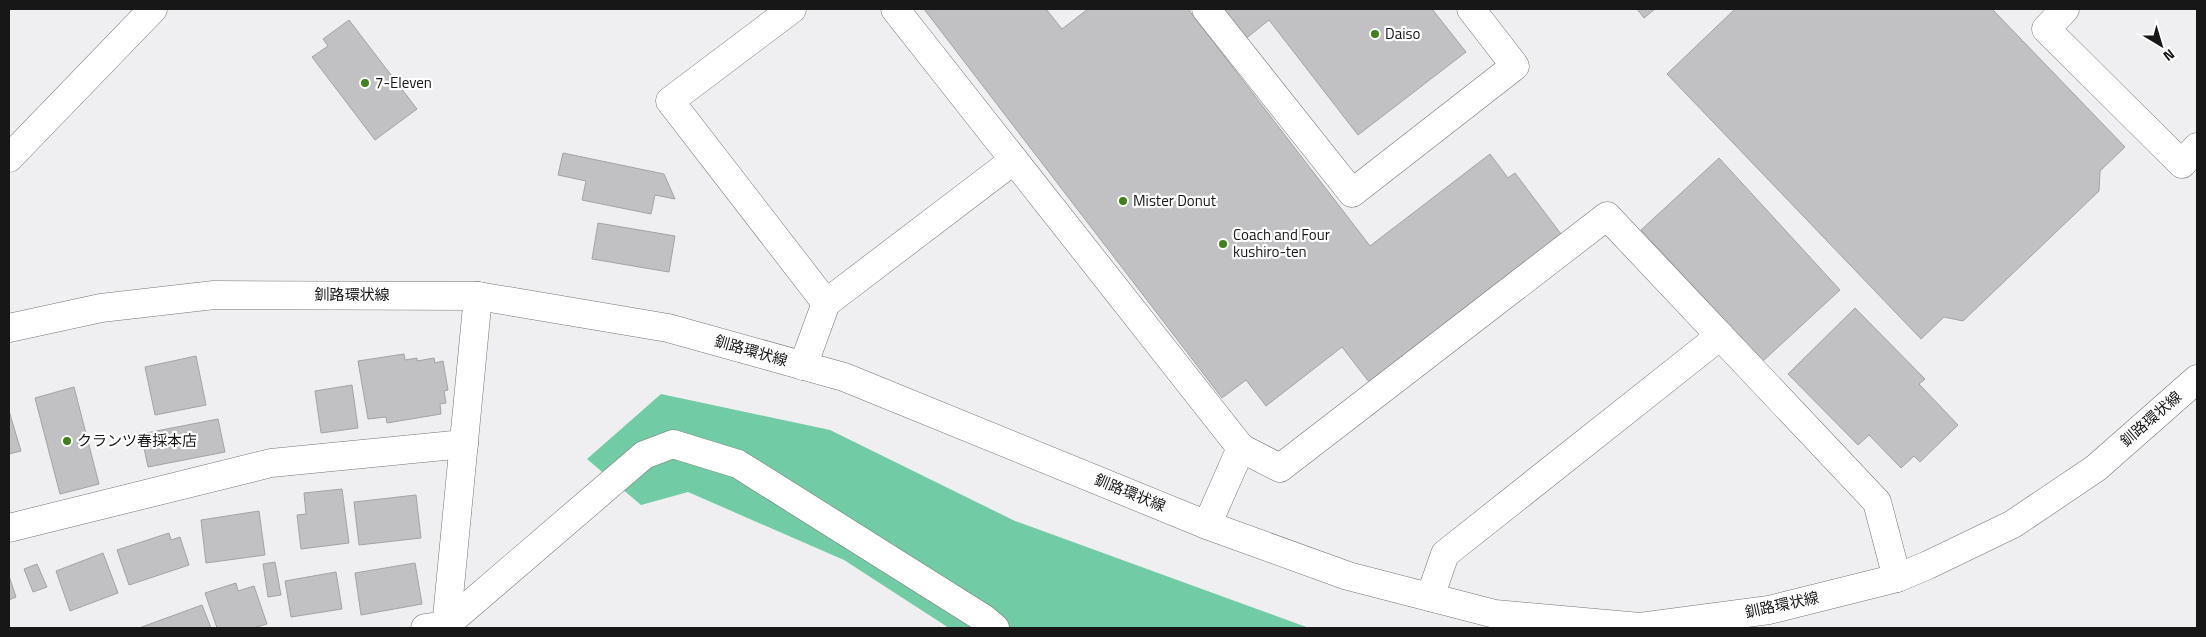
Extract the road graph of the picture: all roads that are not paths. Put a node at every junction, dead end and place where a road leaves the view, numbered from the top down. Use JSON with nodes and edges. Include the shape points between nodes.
{"nodes":[{"id":1,"x":153,"y":9,"type":"edge"},
{"id":2,"x":792,"y":9,"type":"edge"},
{"id":3,"x":895,"y":9,"type":"edge"},
{"id":4,"x":1206,"y":9,"type":"edge"},
{"id":5,"x":1471,"y":9,"type":"edge"},
{"id":6,"x":2065,"y":9,"type":"edge"},
{"id":7,"x":2197,"y":147,"type":"edge"},
{"id":8,"x":9,"y":158,"type":"edge"},
{"id":9,"x":1014,"y":160,"type":"junction"},
{"id":10,"x":478,"y":296,"type":"junction"},
{"id":11,"x":826,"y":303,"type":"junction"},
{"id":12,"x":9,"y":328,"type":"edge"},
{"id":13,"x":1720,"y":336,"type":"junction"},
{"id":14,"x":803,"y":366,"type":"junction"},
{"id":15,"x":2197,"y":379,"type":"edge"},
{"id":16,"x":464,"y":444,"type":"junction"},
{"id":17,"x":1241,"y":448,"type":"junction"},
{"id":18,"x":1207,"y":525,"type":"junction"},
{"id":19,"x":9,"y":528,"type":"edge"},
{"id":20,"x":1897,"y":578,"type":"junction"},
{"id":21,"x":1430,"y":597,"type":"junction"},
{"id":22,"x":1772,"y":619,"type":"edge"},
{"id":23,"x":439,"y":627,"type":"edge"},
{"id":24,"x":995,"y":628,"type":"edge"}],
"edges":[{"from":1,"to":8,"type":"street"},
{"from":2,"to":11,"type":"street","via":[[670,101]]},
{"from":3,"to":9,"type":"street"},
{"from":4,"to":5,"type":"street","via":[[1352,193],[1515,66]]},
{"from":6,"to":7,"type":"street","via":[[2046,29],[2182,164]]},
{"from":9,"to":11,"type":"street"},
{"from":9,"to":17,"type":"street"},
{"from":10,"to":12,"type":"street","name":"釧路環状線","via":[[214,295],[101,308]]},
{"from":10,"to":14,"type":"street","name":"釧路環状線","via":[[668,328]]},
{"from":10,"to":16,"type":"street"},
{"from":11,"to":14,"type":"street"},
{"from":13,"to":17,"type":"street","via":[[1607,216],[1280,468]]},
{"from":13,"to":20,"type":"street","via":[[1877,502]]},
{"from":13,"to":21,"type":"street","via":[[1445,554]]},
{"from":14,"to":18,"type":"street","name":"釧路環状線","via":[[844,377]]},
{"from":15,"to":20,"type":"street","name":"釧路環状線","via":[[2096,468],[2013,524]]},
{"from":16,"to":19,"type":"street","via":[[271,463]]},
{"from":16,"to":23,"type":"street"},
{"from":17,"to":18,"type":"street"},
{"from":18,"to":21,"type":"street","name":"釧路環状線","via":[[1348,576]]},
{"from":20,"to":22,"type":"street","name":"釧路環状線"},
{"from":21,"to":22,"type":"street","name":"釧路環状線","via":[[1495,614],[1640,627]]},
{"from":23,"to":24,"type":"street","via":[[644,455],[673,444],[738,464],[975,612]]}]}
